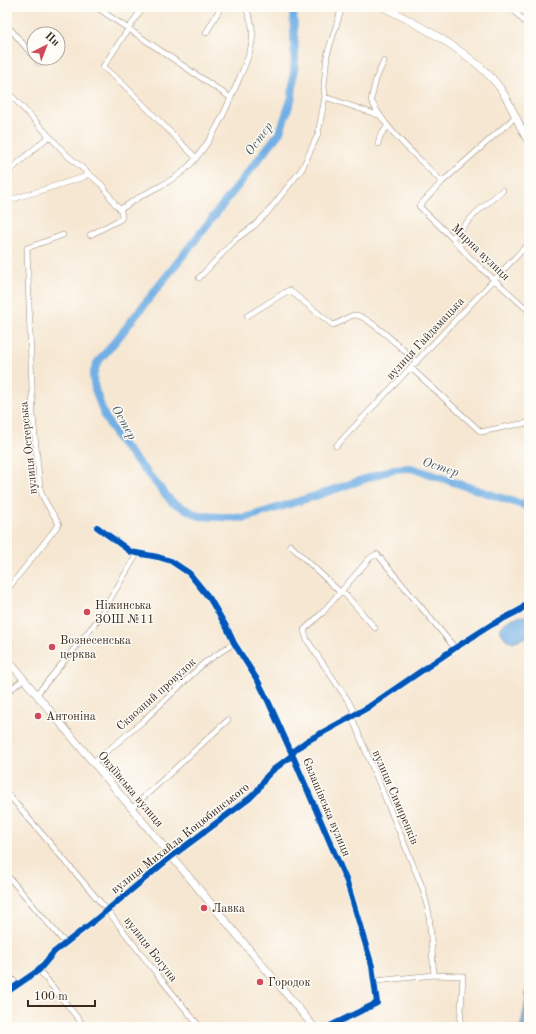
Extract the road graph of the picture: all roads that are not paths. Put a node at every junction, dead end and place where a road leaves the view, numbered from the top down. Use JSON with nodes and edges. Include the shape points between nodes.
{"nodes":[{"id":1,"x":96,"y":7,"type":"edge"},
{"id":2,"x":143,"y":7,"type":"edge"},
{"id":3,"x":221,"y":7,"type":"edge"},
{"id":4,"x":245,"y":7,"type":"edge"},
{"id":5,"x":342,"y":7,"type":"edge"},
{"id":6,"x":383,"y":7,"type":"edge"},
{"id":7,"x":511,"y":7,"type":"edge"},
{"id":8,"x":7,"y":25,"type":"edge"},
{"id":9,"x":529,"y":27,"type":"edge"},
{"id":10,"x":129,"y":29,"type":"junction"},
{"id":11,"x":206,"y":33,"type":"dead end"},
{"id":12,"x":26,"y":48,"type":"edge"},
{"id":13,"x":384,"y":61,"type":"dead end"},
{"id":14,"x":7,"y":91,"type":"edge"},
{"id":15,"x":325,"y":97,"type":"junction"},
{"id":16,"x":231,"y":98,"type":"junction"},
{"id":17,"x":371,"y":100,"type":"junction"},
{"id":18,"x":366,"y":111,"type":"junction"},
{"id":19,"x":378,"y":115,"type":"junction"},
{"id":20,"x":515,"y":117,"type":"junction"},
{"id":21,"x":388,"y":126,"type":"junction"},
{"id":22,"x":49,"y":136,"type":"junction"},
{"id":23,"x":529,"y":142,"type":"edge"},
{"id":24,"x":378,"y":144,"type":"dead end"},
{"id":25,"x":196,"y":158,"type":"junction"},
{"id":26,"x":7,"y":173,"type":"edge"},
{"id":27,"x":87,"y":173,"type":"junction"},
{"id":28,"x":442,"y":182,"type":"junction"},
{"id":29,"x":503,"y":190,"type":"dead end"},
{"id":30,"x":7,"y":201,"type":"edge"},
{"id":31,"x":120,"y":209,"type":"junction"},
{"id":32,"x":63,"y":235,"type":"dead end"},
{"id":33,"x":90,"y":235,"type":"dead end"},
{"id":34,"x":452,"y":238,"type":"junction"},
{"id":35,"x":529,"y":243,"type":"edge"},
{"id":36,"x":199,"y":278,"type":"dead end"},
{"id":37,"x":494,"y":279,"type":"junction"},
{"id":38,"x":529,"y":311,"type":"edge"},
{"id":39,"x":247,"y":316,"type":"dead end"},
{"id":40,"x":416,"y":362,"type":"junction"},
{"id":41,"x":411,"y":368,"type":"junction"},
{"id":42,"x":529,"y":423,"type":"edge"},
{"id":43,"x":336,"y":446,"type":"dead end"},
{"id":44,"x":97,"y":527,"type":"dead end"},
{"id":45,"x":290,"y":545,"type":"dead end"},
{"id":46,"x":137,"y":554,"type":"junction"},
{"id":47,"x":7,"y":590,"type":"edge"},
{"id":48,"x":339,"y":591,"type":"junction"},
{"id":49,"x":529,"y":602,"type":"edge"},
{"id":50,"x":375,"y":628,"type":"dead end"},
{"id":51,"x":7,"y":638,"type":"edge"},
{"id":52,"x":234,"y":643,"type":"junction"},
{"id":53,"x":7,"y":648,"type":"edge"},
{"id":54,"x":456,"y":648,"type":"junction"},
{"id":55,"x":7,"y":659,"type":"edge"},
{"id":56,"x":24,"y":679,"type":"junction"},
{"id":57,"x":7,"y":692,"type":"edge"},
{"id":58,"x":37,"y":694,"type":"junction"},
{"id":59,"x":353,"y":715,"type":"junction"},
{"id":60,"x":228,"y":720,"type":"dead end"},
{"id":61,"x":292,"y":754,"type":"junction"},
{"id":62,"x":94,"y":762,"type":"junction"},
{"id":63,"x":7,"y":793,"type":"edge"},
{"id":64,"x":132,"y":808,"type":"junction"},
{"id":65,"x":172,"y":856,"type":"junction"},
{"id":66,"x":7,"y":875,"type":"edge"},
{"id":67,"x":107,"y":910,"type":"junction"},
{"id":68,"x":65,"y":943,"type":"junction"},
{"id":69,"x":38,"y":970,"type":"junction"},
{"id":70,"x":7,"y":974,"type":"edge"},
{"id":71,"x":434,"y":974,"type":"junction"},
{"id":72,"x":375,"y":981,"type":"junction"},
{"id":73,"x":17,"y":985,"type":"junction"},
{"id":74,"x":7,"y":992,"type":"edge"},
{"id":75,"x":85,"y":1027,"type":"edge"},
{"id":76,"x":200,"y":1027,"type":"edge"},
{"id":77,"x":314,"y":1027,"type":"edge"},
{"id":78,"x":328,"y":1027,"type":"edge"},
{"id":79,"x":460,"y":1027,"type":"edge"}],
"edges":[{"from":1,"to":10,"type":"street"},
{"from":2,"to":10,"type":"street"},
{"from":3,"to":11,"type":"street"},
{"from":4,"to":16,"type":"street","via":[[252,20],[252,42]]},
{"from":5,"to":15,"type":"street","via":[[327,55]]},
{"from":6,"to":20,"type":"main road","via":[[423,28],[473,62],[493,79]]},
{"from":7,"to":9,"type":"street"},
{"from":8,"to":12,"type":"street"},
{"from":10,"to":16,"type":"street"},
{"from":10,"to":25,"type":"street","via":[[103,66]]},
{"from":13,"to":17,"type":"street"},
{"from":14,"to":22,"type":"street"},
{"from":15,"to":18,"type":"street"},
{"from":15,"to":36,"type":"street","via":[[318,134],[302,169],[267,213],[228,246]]},
{"from":16,"to":25,"type":"street","via":[[216,131]]},
{"from":17,"to":18,"type":"street"},
{"from":17,"to":19,"type":"street"},
{"from":18,"to":19,"type":"street"},
{"from":19,"to":21,"type":"street"},
{"from":20,"to":23,"type":"main road"},
{"from":20,"to":28,"type":"street"},
{"from":21,"to":24,"type":"street","via":[[380,136]]},
{"from":21,"to":28,"type":"street"},
{"from":22,"to":26,"type":"street"},
{"from":22,"to":27,"type":"street"},
{"from":25,"to":31,"type":"street","via":[[179,175]]},
{"from":27,"to":30,"type":"street","via":[[84,177]]},
{"from":27,"to":31,"type":"street","via":[[102,185]]},
{"from":28,"to":34,"type":"street","name":"Мирна вулиця","via":[[419,206]]},
{"from":29,"to":34,"type":"street"},
{"from":31,"to":33,"type":"street","via":[[121,219]]},
{"from":32,"to":47,"type":"street","name":"вулиця Остерська","via":[[27,248],[34,416],[40,488],[42,497],[59,524]]},
{"from":34,"to":37,"type":"street","name":"Мирна вулиця"},
{"from":35,"to":37,"type":"street","name":"вулиця Гайдамацька"},
{"from":37,"to":38,"type":"street","name":"Мирна вулиця"},
{"from":37,"to":40,"type":"street","name":"вулиця Гайдамацька"},
{"from":39,"to":40,"type":"street","via":[[289,290],[333,325],[340,324],[353,315],[360,316],[372,323]]},
{"from":40,"to":41,"type":"street","name":"вулиця Гайдамацька"},
{"from":41,"to":42,"type":"street","via":[[481,432]]},
{"from":41,"to":43,"type":"street","name":"вулиця Гайдамацька"},
{"from":44,"to":46,"type":"street","name":"Євлашівська вулиця"},
{"from":45,"to":48,"type":"street"},
{"from":46,"to":52,"type":"street","name":"Євлашівська вулиця","via":[[171,561],[189,573],[210,599]]},
{"from":46,"to":58,"type":"street","via":[[97,621]]},
{"from":48,"to":50,"type":"street","via":[[345,594]]},
{"from":48,"to":54,"type":"street","via":[[370,558],[377,554]]},
{"from":48,"to":59,"type":"street","name":"вулиця Симиренків","via":[[322,613],[304,630],[307,640],[349,702]]},
{"from":49,"to":54,"type":"street","name":"вулиця Михайла Коцюбинського"},
{"from":51,"to":53,"type":"street","via":[[10,642]]},
{"from":52,"to":61,"type":"street","name":"Євлашівська вулиця","via":[[258,681]]},
{"from":52,"to":62,"type":"street","name":"Сквозний провулок","via":[[204,663],[142,722]]},
{"from":54,"to":59,"type":"street","name":"вулиця Михайла Коцюбинського"},
{"from":55,"to":56,"type":"main road","name":"Овдіївська вулиця"},
{"from":56,"to":57,"type":"street"},
{"from":56,"to":58,"type":"main road","name":"Овдіївська вулиця"},
{"from":58,"to":62,"type":"main road","name":"Овдіївська вулиця"},
{"from":59,"to":61,"type":"street","name":"вулиця Михайла Коцюбинського","via":[[307,741]]},
{"from":59,"to":71,"type":"street","name":"вулиця Симиренків","via":[[423,889],[429,914]]},
{"from":60,"to":64,"type":"street"},
{"from":61,"to":65,"type":"street","name":"вулиця Михайла Коцюбинського","via":[[269,774],[250,798]]},
{"from":61,"to":72,"type":"street","name":"Євлашівська вулиця","via":[[346,882],[367,945]]},
{"from":62,"to":64,"type":"main road","name":"Овдіївська вулиця"},
{"from":63,"to":67,"type":"street","name":"вулиця Богуна"},
{"from":64,"to":65,"type":"main road","name":"Овдіївська вулиця"},
{"from":65,"to":67,"type":"street","name":"вулиця Михайла Коцюбинського"},
{"from":65,"to":77,"type":"main road","name":"Овдіївська вулиця"},
{"from":66,"to":68,"type":"street"},
{"from":67,"to":68,"type":"street","name":"вулиця Михайла Коцюбинського"},
{"from":67,"to":76,"type":"street","name":"вулиця Богуна"},
{"from":68,"to":69,"type":"street","name":"вулиця Михайла Коцюбинського"},
{"from":69,"to":73,"type":"street","name":"вулиця Михайла Коцюбинського"},
{"from":69,"to":75,"type":"street"},
{"from":70,"to":73,"type":"street"},
{"from":71,"to":72,"type":"street"},
{"from":71,"to":79,"type":"street","via":[[463,976]]},
{"from":72,"to":78,"type":"street","name":"Євлашівська вулиця","via":[[377,1003]]},
{"from":73,"to":74,"type":"street","name":"вулиця Михайла Коцюбинського"}]}
